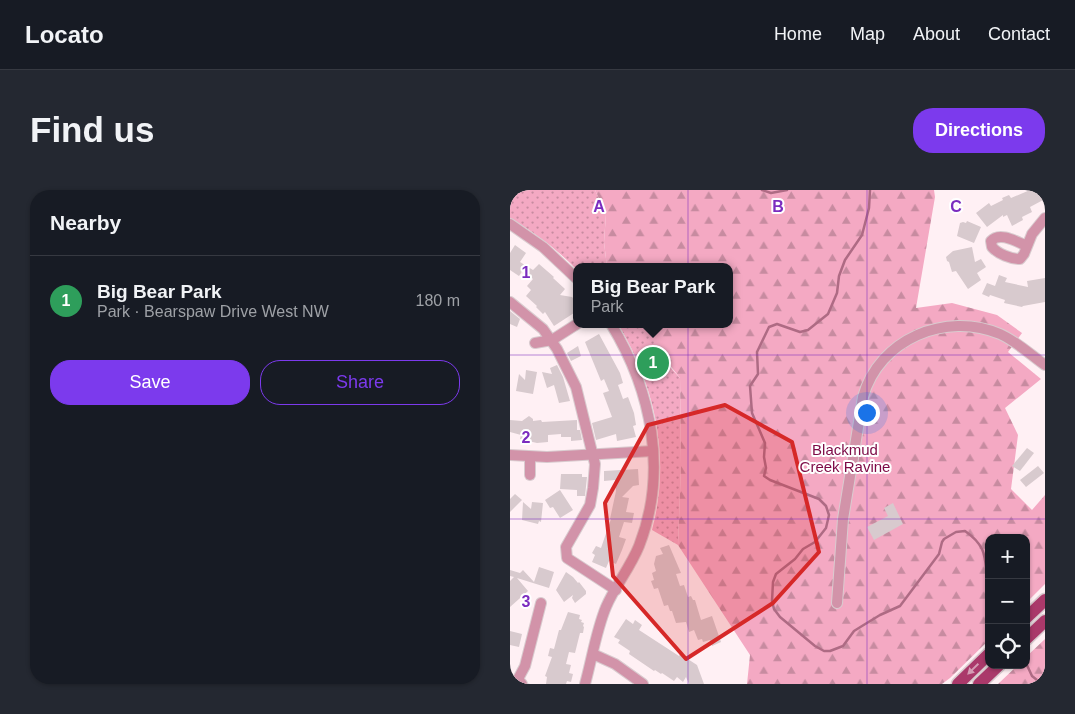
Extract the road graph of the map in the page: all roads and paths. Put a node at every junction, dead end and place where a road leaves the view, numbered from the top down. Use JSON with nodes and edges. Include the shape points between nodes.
{"nodes":[{"id":1,"x":1045,"y":218,"type":"edge"},
{"id":2,"x":511,"y":227,"type":"edge"},
{"id":3,"x":1027,"y":246,"type":"dead end"},
{"id":4,"x":573,"y":275,"type":"edge"},
{"id":5,"x":510,"y":302,"type":"edge"},
{"id":6,"x":573,"y":327,"type":"edge"},
{"id":7,"x":614,"y":328,"type":"edge"},
{"id":8,"x":552,"y":340,"type":"junction"},
{"id":9,"x":535,"y":343,"type":"dead end"},
{"id":10,"x":1045,"y":365,"type":"edge"},
{"id":11,"x":653,"y":451,"type":"junction"},
{"id":12,"x":592,"y":454,"type":"junction"},
{"id":13,"x":510,"y":455,"type":"edge"},
{"id":14,"x":530,"y":456,"type":"junction"},
{"id":15,"x":530,"y":475,"type":"dead end"},
{"id":16,"x":616,"y":590,"type":"junction"},
{"id":17,"x":1045,"y":600,"type":"edge"},
{"id":18,"x":837,"y":602,"type":"dead end"},
{"id":19,"x":541,"y":603,"type":"dead end"},
{"id":20,"x":1030,"y":614,"type":"edge"},
{"id":21,"x":1045,"y":621,"type":"edge"},
{"id":22,"x":1030,"y":635,"type":"edge"},
{"id":23,"x":593,"y":654,"type":"junction"},
{"id":24,"x":985,"y":658,"type":"edge"},
{"id":25,"x":995,"y":669,"type":"edge"},
{"id":26,"x":516,"y":679,"type":"edge"},
{"id":27,"x":585,"y":684,"type":"edge"},
{"id":28,"x":643,"y":684,"type":"edge"},
{"id":29,"x":958,"y":684,"type":"edge"},
{"id":30,"x":979,"y":684,"type":"edge"}],
"edges":[{"from":1,"to":3,"type":"street","via":[[1034,230]]},
{"from":2,"to":4,"type":"street","via":[[543,247]]},
{"from":5,"to":8,"type":"street"},
{"from":6,"to":8,"type":"street"},
{"from":7,"to":11,"type":"street","via":[[638,377],[648,412]]},
{"from":8,"to":9,"type":"street"},
{"from":8,"to":12,"type":"street","via":[[576,387]]},
{"from":10,"to":18,"type":"street","via":[[1000,334],[962,327],[941,328],[916,335],[894,348],[877,366],[863,400],[843,519]]},
{"from":11,"to":12,"type":"street"},
{"from":11,"to":16,"type":"street","via":[[653,493],[646,526],[634,558]]},
{"from":12,"to":14,"type":"street"},
{"from":12,"to":16,"type":"street","via":[[595,464],[590,505],[566,547],[567,558]]},
{"from":13,"to":14,"type":"street"},
{"from":14,"to":15,"type":"street"},
{"from":16,"to":23,"type":"street","via":[[604,614]]},
{"from":17,"to":20,"type":"main road"},
{"from":19,"to":26,"type":"street","via":[[525,666]]},
{"from":21,"to":22,"type":"main road"},
{"from":23,"to":27,"type":"street"},
{"from":23,"to":28,"type":"street","via":[[615,664]]},
{"from":24,"to":29,"type":"main road","one_way":true},
{"from":25,"to":30,"type":"main road"}]}
